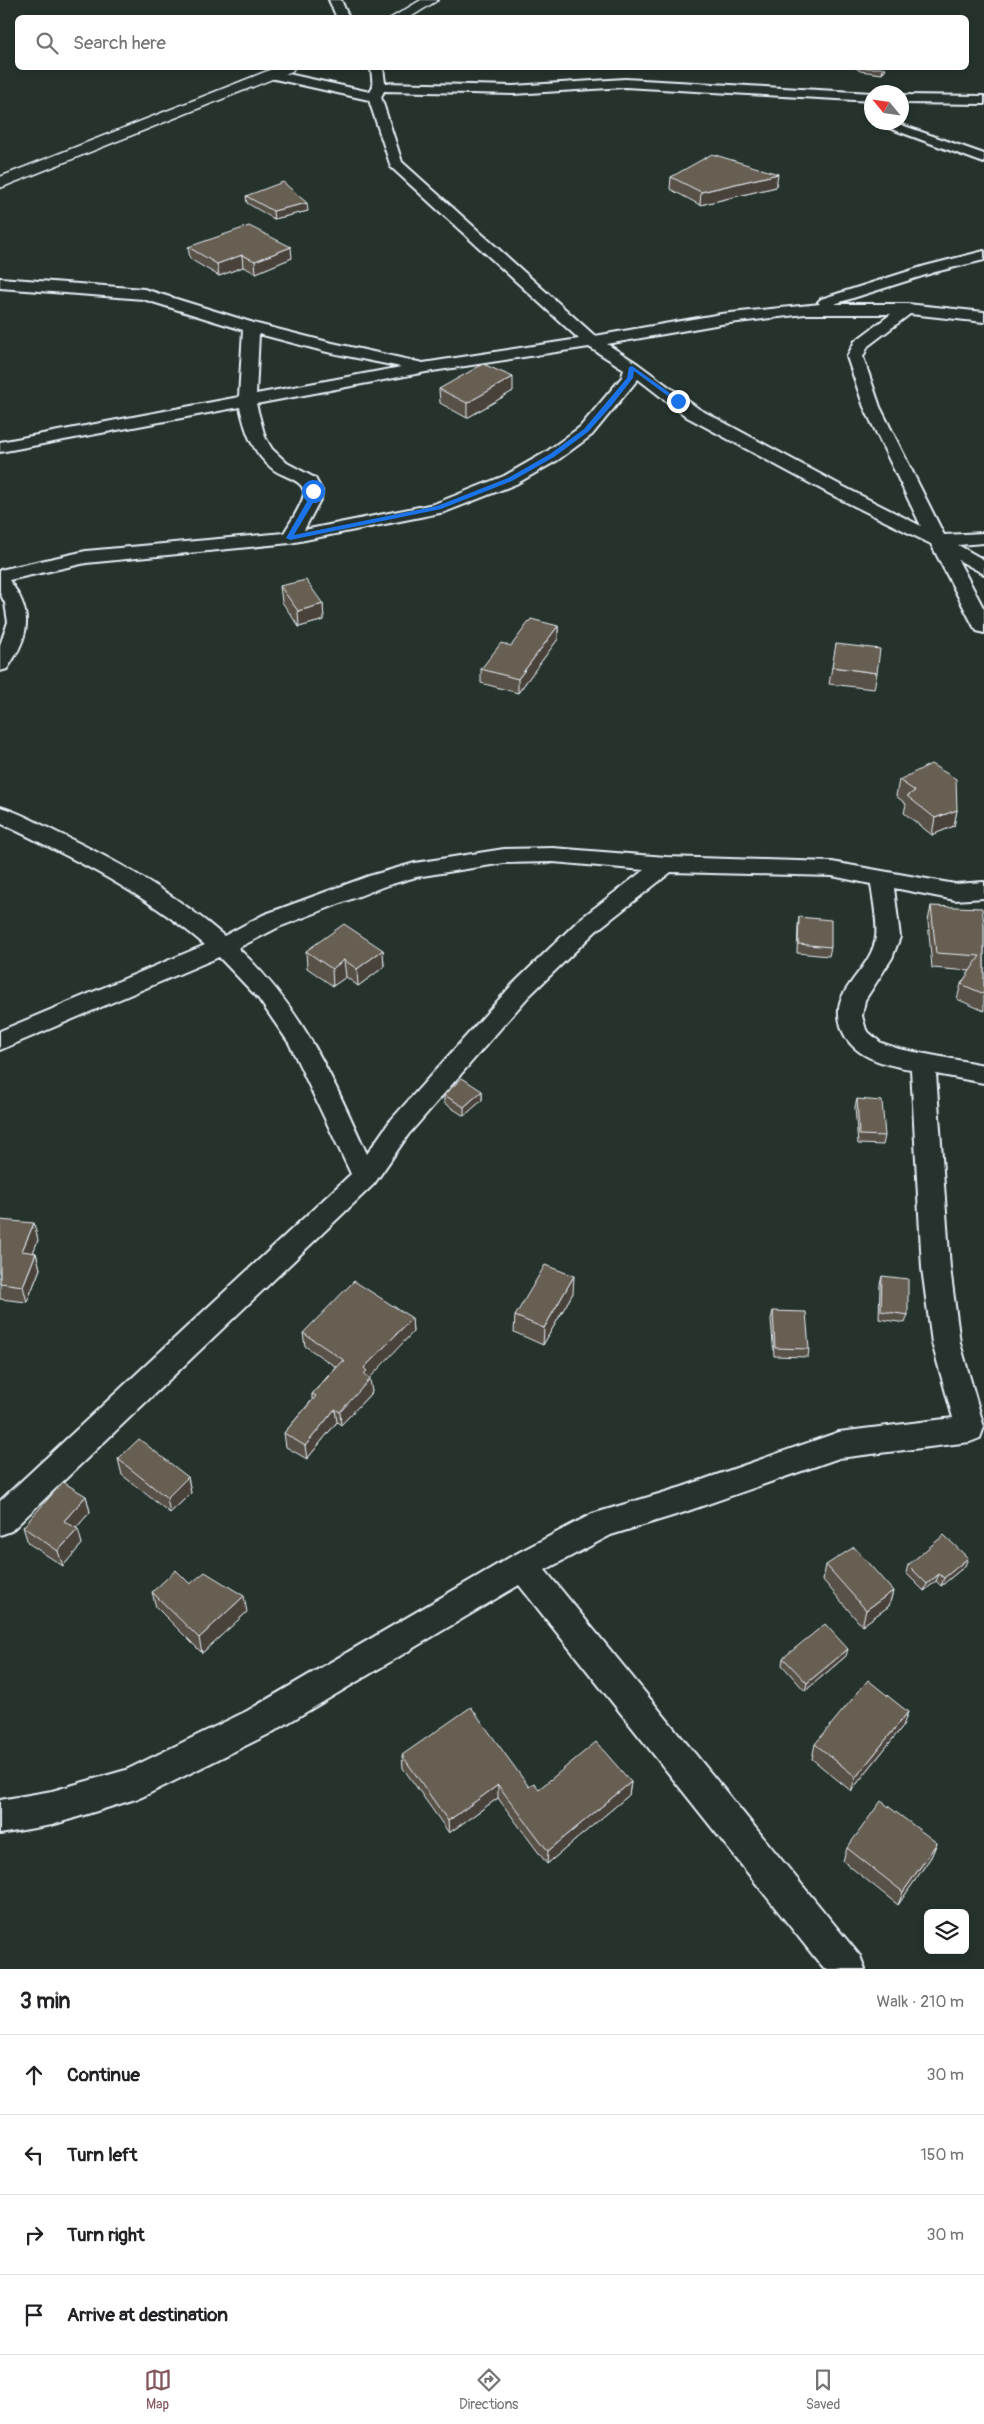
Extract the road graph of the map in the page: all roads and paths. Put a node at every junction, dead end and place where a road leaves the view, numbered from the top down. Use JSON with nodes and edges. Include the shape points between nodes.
{"nodes":[{"id":1,"x":336,"y":0,"type":"edge"},
{"id":2,"x":431,"y":0,"type":"edge"},
{"id":3,"x":342,"y":15,"type":"edge"},
{"id":4,"x":404,"y":15,"type":"edge"},
{"id":5,"x":281,"y":70,"type":"edge"},
{"id":6,"x":377,"y":70,"type":"edge"},
{"id":7,"x":270,"y":74,"type":"junction"},
{"id":8,"x":377,"y":92,"type":"junction"},
{"id":9,"x":839,"y":95,"type":"junction"},
{"id":10,"x":864,"y":97,"type":"edge"},
{"id":11,"x":909,"y":98,"type":"edge"},
{"id":12,"x":984,"y":100,"type":"edge"},
{"id":13,"x":864,"y":115,"type":"edge"},
{"id":14,"x":903,"y":130,"type":"edge"},
{"id":15,"x":984,"y":158,"type":"edge"},
{"id":16,"x":0,"y":183,"type":"edge"},
{"id":17,"x":984,"y":255,"type":"edge"},
{"id":18,"x":0,"y":283,"type":"edge"},
{"id":19,"x":805,"y":308,"type":"junction"},
{"id":20,"x":907,"y":308,"type":"junction"},
{"id":21,"x":984,"y":317,"type":"edge"},
{"id":22,"x":251,"y":327,"type":"junction"},
{"id":23,"x":592,"y":342,"type":"junction"},
{"id":24,"x":426,"y":367,"type":"junction"},
{"id":25,"x":632,"y":367,"type":"junction"},
{"id":26,"x":247,"y":402,"type":"junction"},
{"id":27,"x":0,"y":447,"type":"edge"},
{"id":28,"x":290,"y":538,"type":"junction"},
{"id":29,"x":984,"y":538,"type":"edge"},
{"id":30,"x":938,"y":541,"type":"junction"},
{"id":31,"x":984,"y":568,"type":"edge"},
{"id":32,"x":0,"y":576,"type":"edge"},
{"id":33,"x":0,"y":580,"type":"edge"},
{"id":34,"x":984,"y":627,"type":"edge"},
{"id":35,"x":0,"y":665,"type":"edge"},
{"id":36,"x":0,"y":814,"type":"edge"},
{"id":37,"x":666,"y":864,"type":"junction"},
{"id":38,"x":882,"y":878,"type":"junction"},
{"id":39,"x":984,"y":890,"type":"edge"},
{"id":40,"x":222,"y":948,"type":"junction"},
{"id":41,"x":0,"y":1042,"type":"edge"},
{"id":42,"x":923,"y":1062,"type":"junction"},
{"id":43,"x":984,"y":1074,"type":"edge"},
{"id":44,"x":365,"y":1177,"type":"junction"},
{"id":45,"x":980,"y":1433,"type":"edge"},
{"id":46,"x":0,"y":1521,"type":"edge"},
{"id":47,"x":523,"y":1566,"type":"junction"},
{"id":48,"x":0,"y":1817,"type":"edge"},
{"id":49,"x":847,"y":1969,"type":"edge"}],
"edges":[{"from":1,"to":3,"type":"street"},
{"from":2,"to":4,"type":"street"},
{"from":5,"to":7,"type":"street"},
{"from":6,"to":8,"type":"street"},
{"from":7,"to":8,"type":"street"},
{"from":7,"to":16,"type":"street"},
{"from":8,"to":9,"type":"street","via":[[513,90],[625,83]]},
{"from":8,"to":23,"type":"street","via":[[396,164]]},
{"from":9,"to":10,"type":"street"},
{"from":9,"to":13,"type":"street"},
{"from":11,"to":12,"type":"street"},
{"from":14,"to":15,"type":"street"},
{"from":17,"to":19,"type":"street"},
{"from":18,"to":22,"type":"street","via":[[144,294]]},
{"from":19,"to":20,"type":"street"},
{"from":19,"to":23,"type":"street","via":[[721,318]]},
{"from":20,"to":21,"type":"street"},
{"from":20,"to":30,"type":"street","via":[[861,344],[855,357],[872,407]]},
{"from":22,"to":24,"type":"street"},
{"from":22,"to":26,"type":"street"},
{"from":23,"to":24,"type":"street"},
{"from":23,"to":25,"type":"street"},
{"from":24,"to":26,"type":"street"},
{"from":25,"to":28,"type":"street","via":[[630,378],[586,430],[552,456],[510,480],[439,508]]},
{"from":25,"to":30,"type":"street","via":[[693,412]]},
{"from":26,"to":27,"type":"street"},
{"from":26,"to":28,"type":"street","via":[[256,436],[266,452],[281,467],[309,482],[313,491]]},
{"from":28,"to":32,"type":"street","via":[[86,557]]},
{"from":29,"to":30,"type":"street"},
{"from":30,"to":31,"type":"street"},
{"from":30,"to":34,"type":"street"},
{"from":33,"to":35,"type":"street","via":[[14,596],[18,612],[17,630]]},
{"from":36,"to":40,"type":"street","via":[[125,876],[173,907]]},
{"from":37,"to":38,"type":"street","via":[[832,870]]},
{"from":37,"to":40,"type":"street","via":[[553,855],[504,856],[415,870],[377,880],[271,921]]},
{"from":37,"to":44,"type":"street","via":[[588,924],[520,991],[399,1128]]},
{"from":38,"to":39,"type":"street","via":[[955,892]]},
{"from":38,"to":42,"type":"street","via":[[888,937],[880,958],[853,999],[850,1016],[856,1034],[872,1049],[896,1058]]},
{"from":40,"to":41,"type":"street"},
{"from":40,"to":44,"type":"street","via":[[258,981],[299,1039]]},
{"from":42,"to":43,"type":"street"},
{"from":42,"to":45,"type":"street","via":[[936,1268],[946,1343]]},
{"from":44,"to":46,"type":"street"},
{"from":45,"to":47,"type":"street","via":[[839,1445],[603,1524]]},
{"from":47,"to":48,"type":"street","via":[[259,1722],[139,1780],[52,1808]]},
{"from":47,"to":49,"type":"street"}]}
